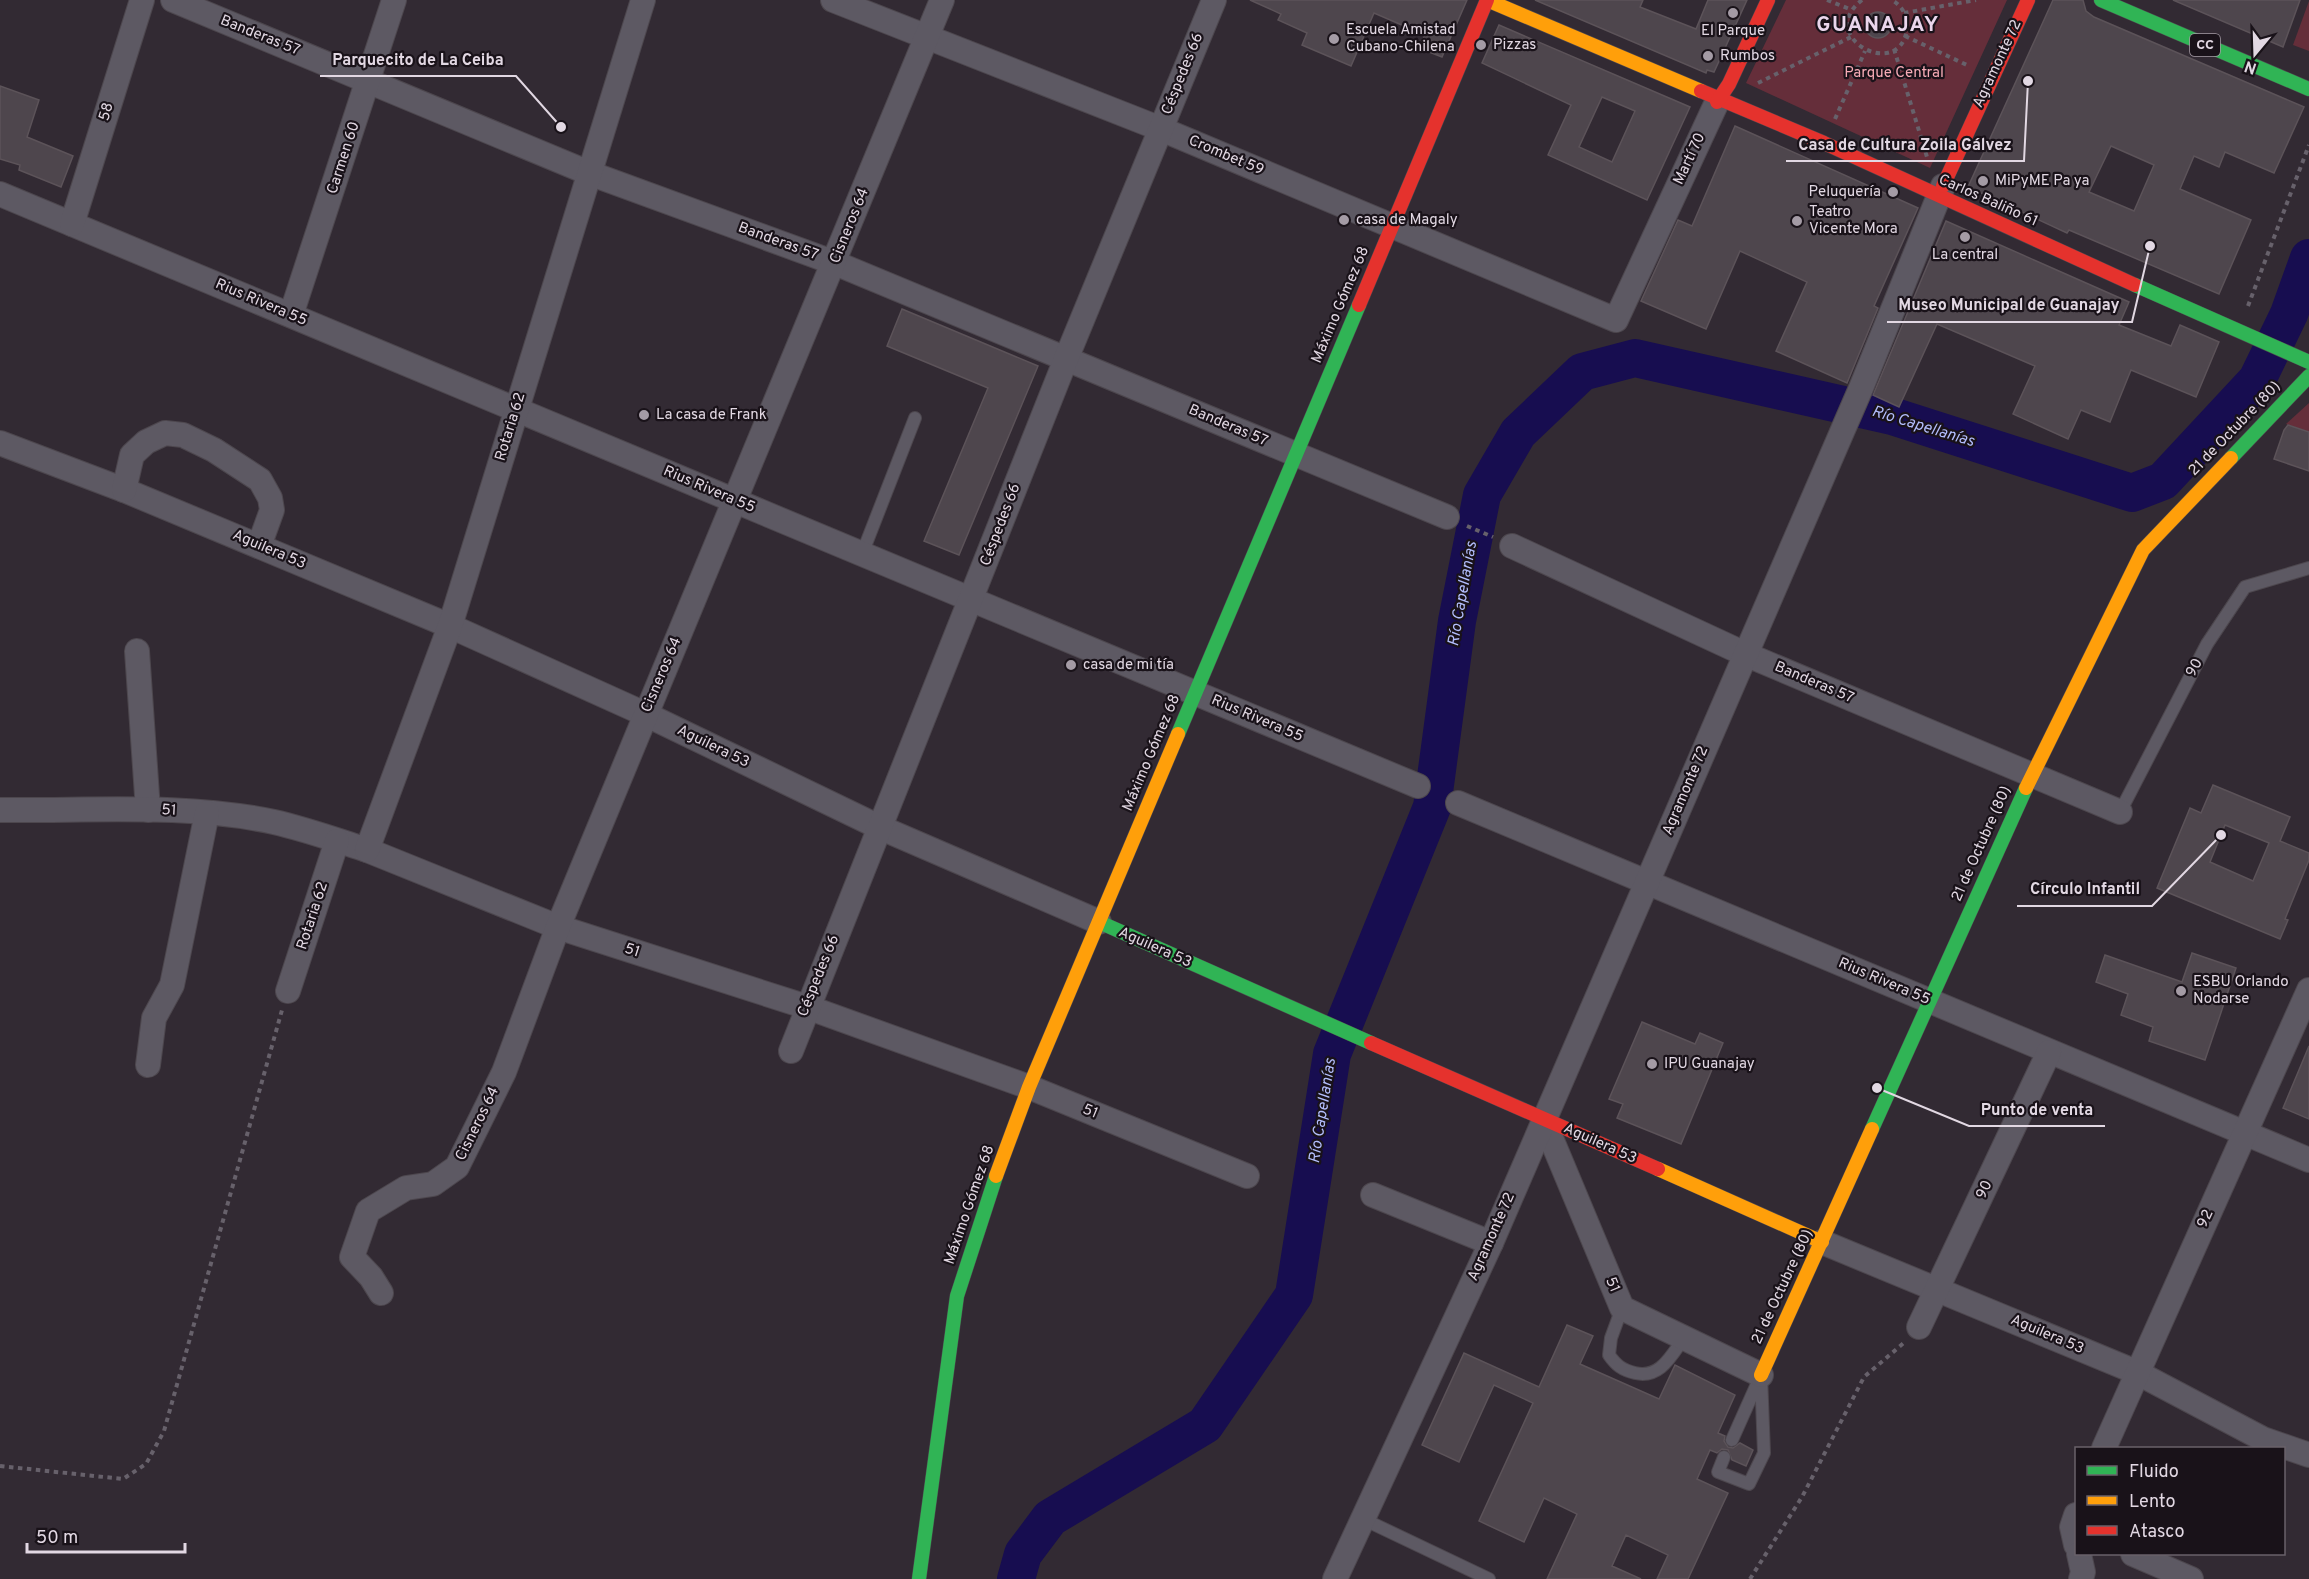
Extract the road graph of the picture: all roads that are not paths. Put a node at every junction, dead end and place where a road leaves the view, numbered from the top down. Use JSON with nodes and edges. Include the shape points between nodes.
{"nodes":[{"id":1,"x":142,"y":0,"type":"edge"},
{"id":2,"x":174,"y":0,"type":"edge"},
{"id":3,"x":394,"y":0,"type":"edge"},
{"id":4,"x":643,"y":0,"type":"edge"},
{"id":5,"x":833,"y":0,"type":"edge"},
{"id":6,"x":942,"y":0,"type":"edge"},
{"id":7,"x":1214,"y":0,"type":"edge"},
{"id":8,"x":1487,"y":0,"type":"edge"},
{"id":9,"x":1768,"y":0,"type":"edge"},
{"id":10,"x":2028,"y":0,"type":"edge"},
{"id":11,"x":2102,"y":0,"type":"edge"},
{"id":12,"x":926,"y":37,"type":"junction"},
{"id":13,"x":369,"y":81,"type":"junction"},
{"id":14,"x":2309,"y":90,"type":"edge"},
{"id":15,"x":1718,"y":100,"type":"junction"},
{"id":16,"x":1161,"y":129,"type":"junction"},
{"id":17,"x":589,"y":173,"type":"junction"},
{"id":18,"x":1937,"y":184,"type":"junction"},
{"id":19,"x":0,"y":194,"type":"edge"},
{"id":20,"x":72,"y":224,"type":"junction"},
{"id":21,"x":1392,"y":226,"type":"junction"},
{"id":22,"x":835,"y":263,"type":"junction"},
{"id":23,"x":291,"y":315,"type":"junction"},
{"id":24,"x":1616,"y":320,"type":"joint"},
{"id":25,"x":1066,"y":358,"type":"junction"},
{"id":26,"x":2309,"y":362,"type":"edge"},
{"id":27,"x":2309,"y":375,"type":"edge"},
{"id":28,"x":517,"y":410,"type":"junction"},
{"id":29,"x":915,"y":418,"type":"dead end"},
{"id":30,"x":0,"y":444,"type":"edge"},
{"id":31,"x":1296,"y":454,"type":"junction"},
{"id":32,"x":124,"y":490,"type":"junction"},
{"id":33,"x":736,"y":501,"type":"junction"},
{"id":34,"x":1447,"y":517,"type":"road end"},
{"id":35,"x":259,"y":546,"type":"junction"},
{"id":36,"x":1512,"y":546,"type":"road end"},
{"id":37,"x":862,"y":554,"type":"junction"},
{"id":38,"x":2309,"y":567,"type":"edge"},
{"id":39,"x":972,"y":600,"type":"junction"},
{"id":40,"x":450,"y":626,"type":"junction"},
{"id":41,"x":137,"y":651,"type":"dead end"},
{"id":42,"x":1745,"y":654,"type":"junction"},
{"id":43,"x":1195,"y":693,"type":"junction"},
{"id":44,"x":645,"y":714,"type":"junction"},
{"id":45,"x":2032,"y":774,"type":"junction"},
{"id":46,"x":1418,"y":786,"type":"dead end"},
{"id":47,"x":1458,"y":803,"type":"dead end"},
{"id":48,"x":0,"y":810,"type":"edge"},
{"id":49,"x":148,"y":810,"type":"junction"},
{"id":50,"x":2120,"y":812,"type":"joint"},
{"id":51,"x":207,"y":813,"type":"junction"},
{"id":52,"x":879,"y":827,"type":"junction"},
{"id":53,"x":338,"y":841,"type":"junction"},
{"id":54,"x":367,"y":850,"type":"junction"},
{"id":55,"x":1647,"y":882,"type":"junction"},
{"id":56,"x":1099,"y":922,"type":"junction"},
{"id":57,"x":558,"y":927,"type":"junction"},
{"id":58,"x":2309,"y":990,"type":"edge"},
{"id":59,"x":288,"y":991,"type":"road end"},
{"id":60,"x":1930,"y":1001,"type":"junction"},
{"id":61,"x":807,"y":1007,"type":"junction"},
{"id":62,"x":791,"y":1051,"type":"dead end"},
{"id":63,"x":2049,"y":1052,"type":"junction"},
{"id":64,"x":148,"y":1065,"type":"dead end"},
{"id":65,"x":1029,"y":1087,"type":"junction"},
{"id":66,"x":1543,"y":1119,"type":"junction"},
{"id":67,"x":2246,"y":1132,"type":"junction"},
{"id":68,"x":2309,"y":1160,"type":"edge"},
{"id":69,"x":1247,"y":1176,"type":"dead end"},
{"id":70,"x":1373,"y":1195,"type":"dead end"},
{"id":71,"x":1822,"y":1242,"type":"junction"},
{"id":72,"x":1491,"y":1243,"type":"junction"},
{"id":73,"x":1938,"y":1289,"type":"junction"},
{"id":74,"x":381,"y":1293,"type":"dead end"},
{"id":75,"x":1622,"y":1308,"type":"junction"},
{"id":76,"x":1919,"y":1327,"type":"road end"},
{"id":77,"x":1684,"y":1338,"type":"junction"},
{"id":78,"x":2136,"y":1372,"type":"junction"},
{"id":79,"x":1761,"y":1376,"type":"junction"},
{"id":80,"x":1732,"y":1440,"type":"dead end"},
{"id":81,"x":2105,"y":1447,"type":"edge"},
{"id":82,"x":2309,"y":1455,"type":"edge"},
{"id":83,"x":1724,"y":1457,"type":"dead end"},
{"id":84,"x":1363,"y":1519,"type":"junction"},
{"id":85,"x":2079,"y":1555,"type":"edge"},
{"id":86,"x":2135,"y":1555,"type":"edge"},
{"id":87,"x":919,"y":1579,"type":"edge"},
{"id":88,"x":1335,"y":1579,"type":"edge"},
{"id":89,"x":1489,"y":1579,"type":"edge"},
{"id":90,"x":2081,"y":1579,"type":"edge"},
{"id":91,"x":2191,"y":1579,"type":"edge"}],
"edges":[{"from":1,"to":20,"type":"street","name":"58"},
{"from":2,"to":13,"type":"street","name":"Banderas 57"},
{"from":3,"to":13,"type":"street","name":"Carmen 60"},
{"from":4,"to":17,"type":"street","name":"Rotaria 62"},
{"from":5,"to":12,"type":"street","name":"Crombet 59"},
{"from":6,"to":12,"type":"street","name":"Cisneros 64"},
{"from":7,"to":16,"type":"street","name":"Céspedes 66"},
{"from":8,"to":15,"type":"street","name":"Carlos Baliño 61"},
{"from":8,"to":21,"type":"street","name":"Máximo Gómez 68"},
{"from":9,"to":15,"type":"street","name":"Martí 70"},
{"from":10,"to":18,"type":"street","name":"Agramonte 72"},
{"from":11,"to":14,"type":"street","number":"CC"},
{"from":12,"to":16,"type":"street","name":"Crombet 59"},
{"from":12,"to":22,"type":"street","name":"Cisneros 64"},
{"from":13,"to":17,"type":"street","name":"Banderas 57"},
{"from":13,"to":23,"type":"street","name":"Carmen 60"},
{"from":15,"to":18,"type":"street","name":"Carlos Baliño 61"},
{"from":15,"to":24,"type":"street","name":"Martí 70"},
{"from":16,"to":21,"type":"street","name":"Crombet 59"},
{"from":16,"to":25,"type":"street","name":"Céspedes 66"},
{"from":17,"to":22,"type":"street","name":"Banderas 57"},
{"from":17,"to":28,"type":"street","name":"Rotaria 62"},
{"from":18,"to":26,"type":"street","name":"Carlos Baliño 61","via":[[2238,332]]},
{"from":18,"to":42,"type":"street","name":"Agramonte 72","via":[[1861,388]]},
{"from":19,"to":20,"type":"street","name":"Rius Rivera 55"},
{"from":20,"to":23,"type":"street","name":"Rius Rivera 55"},
{"from":21,"to":24,"type":"street","name":"Crombet 59"},
{"from":21,"to":31,"type":"street","name":"Máximo Gómez 68"},
{"from":22,"to":25,"type":"street","name":"Banderas 57"},
{"from":22,"to":33,"type":"street","name":"Cisneros 64"},
{"from":23,"to":28,"type":"street","name":"Rius Rivera 55"},
{"from":25,"to":31,"type":"street","name":"Banderas 57"},
{"from":25,"to":39,"type":"street","name":"Céspedes 66"},
{"from":27,"to":45,"type":"street","name":"21 de Octubre (80)","via":[[2143,550]]},
{"from":28,"to":33,"type":"street","name":"Rius Rivera 55"},
{"from":28,"to":40,"type":"street","name":"Rotaria 62"},
{"from":29,"to":37,"type":"lane"},
{"from":30,"to":32,"type":"street","name":"Aguilera 53"},
{"from":31,"to":34,"type":"street","name":"Banderas 57"},
{"from":31,"to":43,"type":"street","name":"Máximo Gómez 68"},
{"from":32,"to":35,"type":"street","name":"Aguilera 53"},
{"from":32,"to":35,"type":"street","via":[[132,455],[165,433],[183,435],[260,480],[272,510]]},
{"from":33,"to":37,"type":"street","name":"Rius Rivera 55"},
{"from":33,"to":44,"type":"street","name":"Cisneros 64"},
{"from":35,"to":40,"type":"street","name":"Aguilera 53"},
{"from":36,"to":42,"type":"street","name":"Banderas 57"},
{"from":37,"to":39,"type":"street","name":"Rius Rivera 55"},
{"from":38,"to":50,"type":"lane","name":"90","via":[[2245,587],[2207,644]]},
{"from":39,"to":43,"type":"street","name":"Rius Rivera 55"},
{"from":39,"to":52,"type":"street","name":"Céspedes 66"},
{"from":40,"to":44,"type":"street","name":"Aguilera 53"},
{"from":40,"to":54,"type":"street","name":"Rotaria 62"},
{"from":41,"to":49,"type":"street"},
{"from":42,"to":45,"type":"street","name":"Banderas 57"},
{"from":42,"to":55,"type":"street","name":"Agramonte 72"},
{"from":43,"to":46,"type":"street","name":"Rius Rivera 55"},
{"from":43,"to":56,"type":"street","name":"Máximo Gómez 68"},
{"from":44,"to":52,"type":"street","name":"Aguilera 53"},
{"from":44,"to":57,"type":"street","name":"Cisneros 64"},
{"from":45,"to":50,"type":"street","name":"Banderas 57"},
{"from":45,"to":60,"type":"street","name":"21 de Octubre (80)"},
{"from":47,"to":55,"type":"street","name":"Rius Rivera 55"},
{"from":48,"to":49,"type":"street","name":"51"},
{"from":49,"to":51,"type":"street","name":"51"},
{"from":51,"to":53,"type":"street","name":"51","via":[[274,822]]},
{"from":51,"to":64,"type":"street","via":[[172,985],[154,1018]]},
{"from":52,"to":56,"type":"street","name":"Aguilera 53"},
{"from":52,"to":61,"type":"street","name":"Céspedes 66"},
{"from":53,"to":54,"type":"street","name":"51"},
{"from":53,"to":59,"type":"street","name":"Rotaria 62"},
{"from":54,"to":57,"type":"street","name":"51"},
{"from":55,"to":60,"type":"street","name":"Rius Rivera 55"},
{"from":55,"to":66,"type":"street","name":"Agramonte 72"},
{"from":56,"to":65,"type":"street","name":"Máximo Gómez 68"},
{"from":56,"to":66,"type":"street","name":"Aguilera 53"},
{"from":57,"to":61,"type":"street","name":"51"},
{"from":57,"to":74,"type":"street","name":"Cisneros 64","via":[[504,1072],[457,1167],[433,1184],[406,1188],[368,1211],[352,1257]]},
{"from":58,"to":67,"type":"street","name":"92"},
{"from":60,"to":63,"type":"street","name":"Rius Rivera 55"},
{"from":60,"to":71,"type":"street","name":"21 de Octubre (80)"},
{"from":61,"to":62,"type":"street","name":"Céspedes 66"},
{"from":61,"to":65,"type":"street","name":"51"},
{"from":63,"to":67,"type":"street","name":"Rius Rivera 55"},
{"from":63,"to":73,"type":"street","name":"90"},
{"from":65,"to":69,"type":"street","name":"51"},
{"from":65,"to":87,"type":"street","name":"Máximo Gómez 68","via":[[957,1296]]},
{"from":66,"to":71,"type":"street","name":"Aguilera 53"},
{"from":66,"to":72,"type":"street","name":"Agramonte 72"},
{"from":66,"to":75,"type":"street","name":"51"},
{"from":67,"to":68,"type":"street","name":"Rius Rivera 55"},
{"from":67,"to":78,"type":"street","name":"92"},
{"from":70,"to":72,"type":"street"},
{"from":71,"to":73,"type":"street","name":"Aguilera 53"},
{"from":71,"to":79,"type":"street","name":"21 de Octubre (80)"},
{"from":72,"to":84,"type":"street","name":"Agramonte 72"},
{"from":73,"to":76,"type":"street","name":"90"},
{"from":73,"to":78,"type":"street","name":"Aguilera 53"},
{"from":75,"to":77,"type":"street","name":"51"},
{"from":75,"to":77,"type":"lane","via":[[1609,1354],[1617,1367],[1645,1375],[1654,1373]]},
{"from":77,"to":79,"type":"street","name":"51"},
{"from":78,"to":81,"type":"street","name":"92"},
{"from":78,"to":82,"type":"street","name":"Aguilera 53","via":[[2263,1439]]},
{"from":79,"to":80,"type":"lane"},
{"from":79,"to":83,"type":"lane","via":[[1764,1453],[1749,1484],[1718,1472]]},
{"from":84,"to":88,"type":"street","name":"Agramonte 72"},
{"from":84,"to":89,"type":"lane"},
{"from":85,"to":90,"type":"street"},
{"from":86,"to":91,"type":"street"}]}
